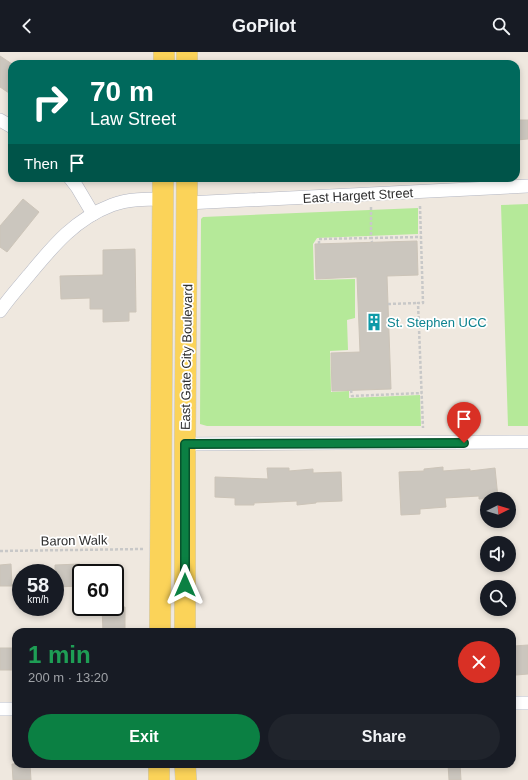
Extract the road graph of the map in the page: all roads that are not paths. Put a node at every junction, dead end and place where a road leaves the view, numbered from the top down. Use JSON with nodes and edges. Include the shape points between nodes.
{"nodes":[{"id":1,"x":73,"y":182,"type":"edge"},
{"id":2,"x":163,"y":182,"type":"edge"},
{"id":3,"x":187,"y":182,"type":"edge"},
{"id":4,"x":528,"y":186,"type":"edge"},
{"id":5,"x":163,"y":199,"type":"junction"},
{"id":6,"x":187,"y":203,"type":"junction"},
{"id":7,"x":93,"y":214,"type":"junction"},
{"id":8,"x":1,"y":308,"type":"edge"},
{"id":9,"x":528,"y":442,"type":"edge"},
{"id":10,"x":185,"y":444,"type":"junction"},
{"id":11,"x":160,"y":628,"type":"edge"},
{"id":12,"x":185,"y":628,"type":"edge"},
{"id":13,"x":516,"y":703,"type":"edge"},
{"id":14,"x":528,"y":703,"type":"edge"},
{"id":15,"x":0,"y":709,"type":"edge"},
{"id":16,"x":12,"y":709,"type":"edge"},
{"id":17,"x":159,"y":768,"type":"edge"},
{"id":18,"x":185,"y":768,"type":"edge"},
{"id":19,"x":159,"y":780,"type":"edge"},
{"id":20,"x":186,"y":780,"type":"edge"}],
"edges":[{"from":1,"to":7,"type":"street"},
{"from":2,"to":5,"type":"main road","name":"East Gate City Boulevard"},
{"from":3,"to":6,"type":"main road","name":"East Gate City Boulevard"},
{"from":4,"to":6,"type":"street","name":"East Hargett Street"},
{"from":5,"to":7,"type":"street","via":[[127,201]]},
{"from":5,"to":11,"type":"main road","name":"East Gate City Boulevard"},
{"from":6,"to":10,"type":"main road","name":"East Gate City Boulevard"},
{"from":7,"to":8,"type":"street","via":[[61,237]]},
{"from":9,"to":10,"type":"street"},
{"from":10,"to":12,"type":"main road","name":"East Gate City Boulevard"},
{"from":13,"to":14,"type":"street"},
{"from":15,"to":16,"type":"street"},
{"from":17,"to":19,"type":"main road"},
{"from":18,"to":20,"type":"main road"}]}
